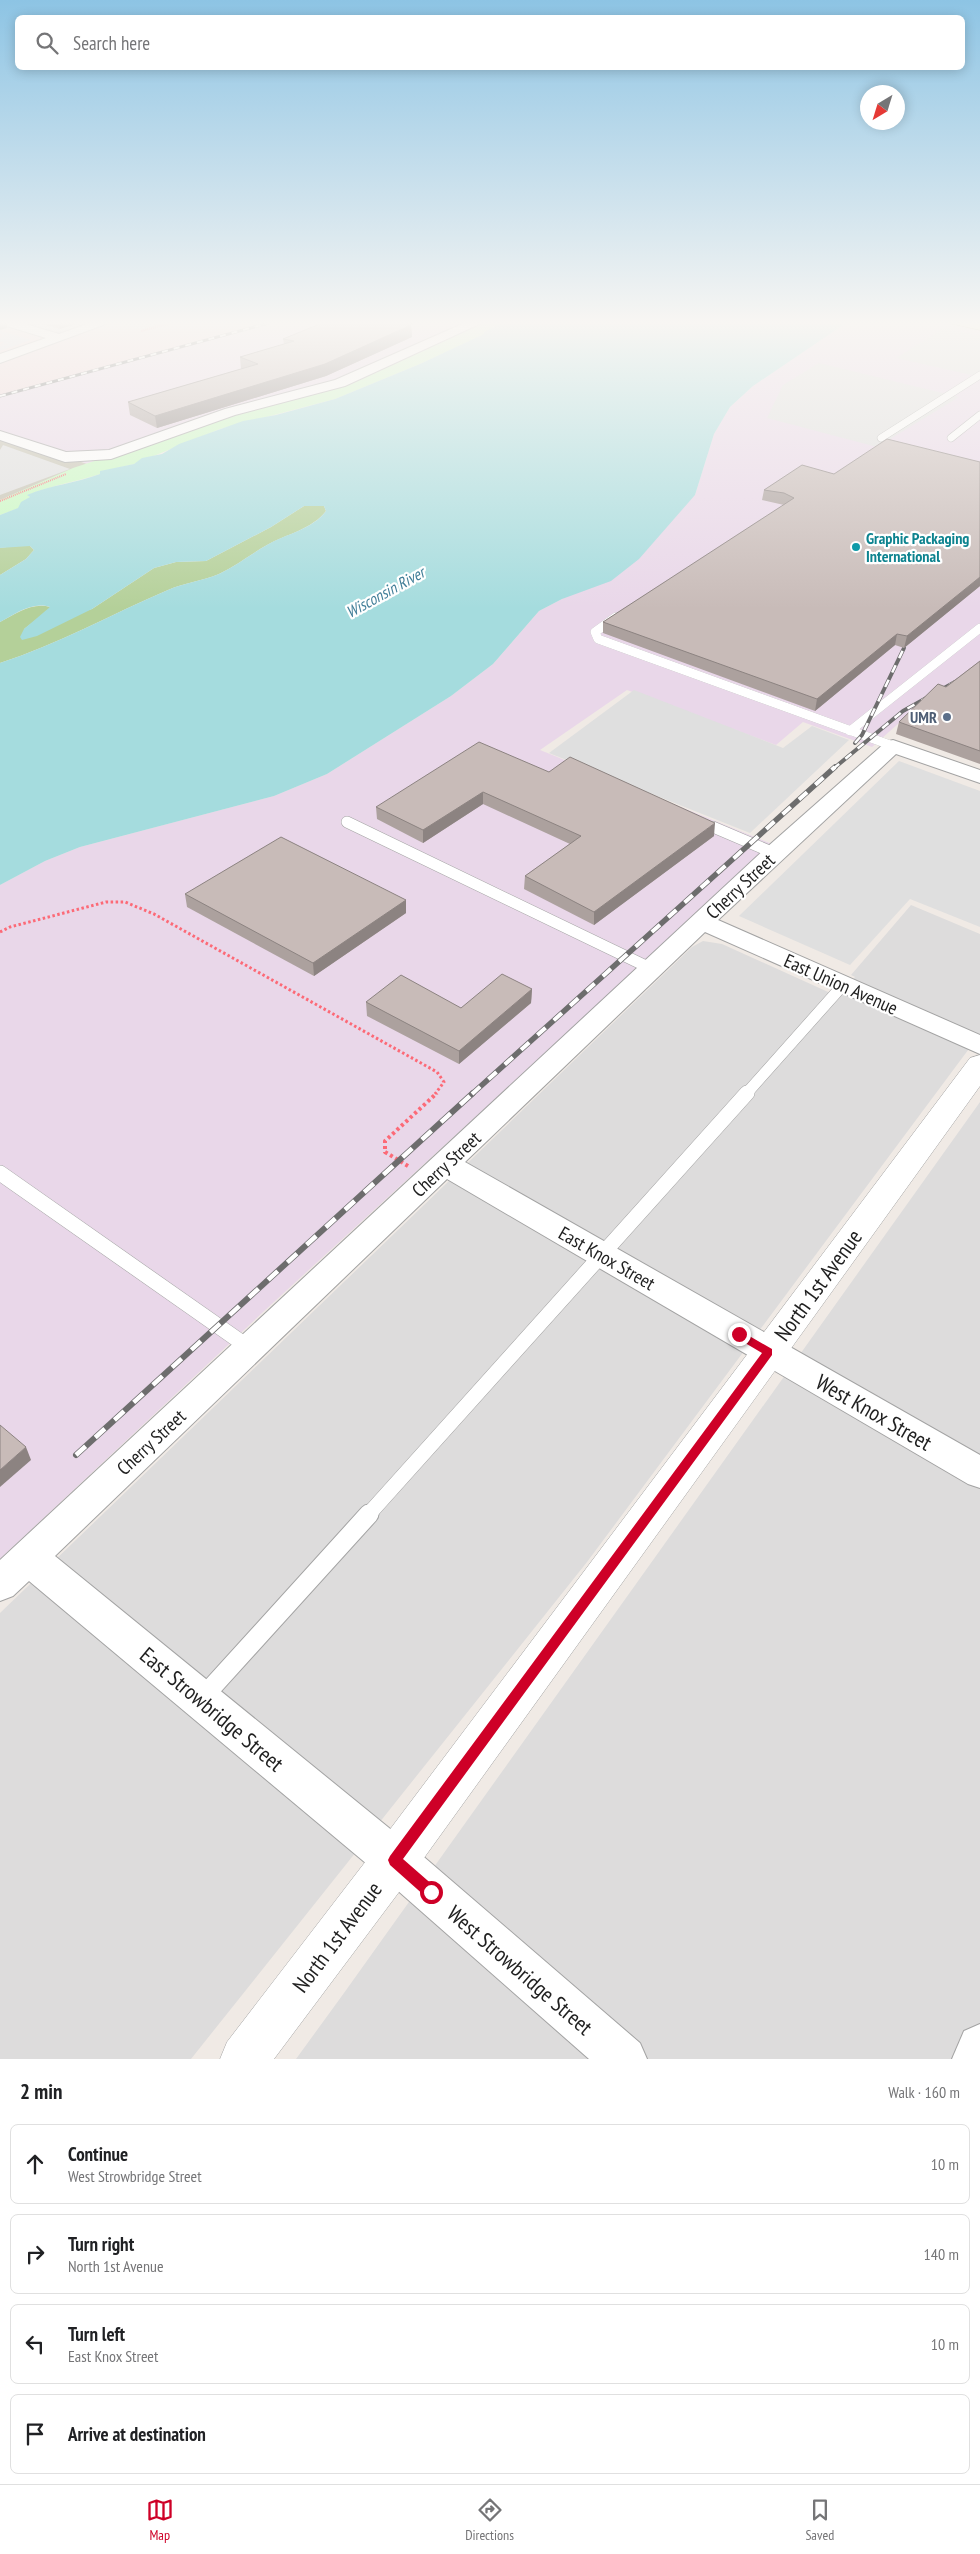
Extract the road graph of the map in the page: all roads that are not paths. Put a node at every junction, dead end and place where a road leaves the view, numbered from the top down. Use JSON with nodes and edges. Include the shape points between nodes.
{"nodes":[{"id":1,"x":216,"y":417,"type":"edge"},
{"id":2,"x":913,"y":417,"type":"edge"},
{"id":3,"x":977,"y":417,"type":"edge"},
{"id":4,"x":0,"y":434,"type":"edge"},
{"id":5,"x":880,"y":438,"type":"dead end"},
{"id":6,"x":951,"y":438,"type":"dead end"},
{"id":7,"x":628,"y":610,"type":"edge"},
{"id":8,"x":980,"y":628,"type":"edge"},
{"id":9,"x":850,"y":731,"type":"junction"},
{"id":10,"x":893,"y":746,"type":"junction"},
{"id":11,"x":980,"y":777,"type":"edge"},
{"id":12,"x":347,"y":822,"type":"dead end"},
{"id":13,"x":713,"y":827,"type":"edge"},
{"id":14,"x":774,"y":853,"type":"junction"},
{"id":15,"x":702,"y":922,"type":"junction"},
{"id":16,"x":652,"y":969,"type":"junction"},
{"id":17,"x":843,"y":985,"type":"junction"},
{"id":18,"x":980,"y":1045,"type":"edge"},
{"id":19,"x":980,"y":1064,"type":"edge"},
{"id":20,"x":438,"y":1172,"type":"junction"},
{"id":21,"x":0,"y":1173,"type":"edge"},
{"id":22,"x":603,"y":1256,"type":"junction"},
{"id":23,"x":251,"y":1349,"type":"junction"},
{"id":24,"x":769,"y":1352,"type":"junction"},
{"id":25,"x":980,"y":1473,"type":"edge"},
{"id":26,"x":28,"y":1558,"type":"junction"},
{"id":27,"x":0,"y":1584,"type":"edge"},
{"id":28,"x":200,"y":1700,"type":"junction"},
{"id":29,"x":395,"y":1860,"type":"junction"},
{"id":30,"x":980,"y":2047,"type":"edge"},
{"id":31,"x":244,"y":2059,"type":"edge"},
{"id":32,"x":624,"y":2059,"type":"edge"},
{"id":33,"x":975,"y":2059,"type":"edge"}],
"edges":[{"from":1,"to":4,"type":"street","via":[[119,452],[88,458],[65,457]]},
{"from":2,"to":5,"type":"lane"},
{"from":3,"to":6,"type":"lane"},
{"from":7,"to":9,"type":"lane","via":[[595,632],[598,639]]},
{"from":8,"to":9,"type":"lane"},
{"from":9,"to":10,"type":"lane"},
{"from":10,"to":11,"type":"street"},
{"from":10,"to":14,"type":"street","name":"Cherry Street"},
{"from":12,"to":16,"type":"lane"},
{"from":13,"to":14,"type":"lane"},
{"from":14,"to":15,"type":"street","name":"Cherry Street"},
{"from":15,"to":16,"type":"street","name":"Cherry Street"},
{"from":15,"to":17,"type":"street","name":"East Union Avenue"},
{"from":16,"to":20,"type":"street","name":"Cherry Street"},
{"from":17,"to":18,"type":"street","name":"East Union Avenue"},
{"from":17,"to":22,"type":"lane"},
{"from":19,"to":24,"type":"street","name":"North 1st Avenue"},
{"from":20,"to":22,"type":"street","name":"East Knox Street"},
{"from":20,"to":23,"type":"street","name":"Cherry Street"},
{"from":21,"to":23,"type":"lane"},
{"from":22,"to":24,"type":"street","name":"East Knox Street"},
{"from":22,"to":28,"type":"lane"},
{"from":23,"to":26,"type":"street","name":"Cherry Street"},
{"from":24,"to":25,"type":"street","name":"West Knox Street"},
{"from":24,"to":29,"type":"street","name":"North 1st Avenue"},
{"from":26,"to":27,"type":"street","name":"Cherry Street"},
{"from":26,"to":28,"type":"street","name":"East Strowbridge Street"},
{"from":28,"to":29,"type":"street","name":"East Strowbridge Street"},
{"from":29,"to":31,"type":"street","name":"North 1st Avenue"},
{"from":29,"to":32,"type":"street","name":"West Strowbridge Street"},
{"from":30,"to":33,"type":"street"}]}
